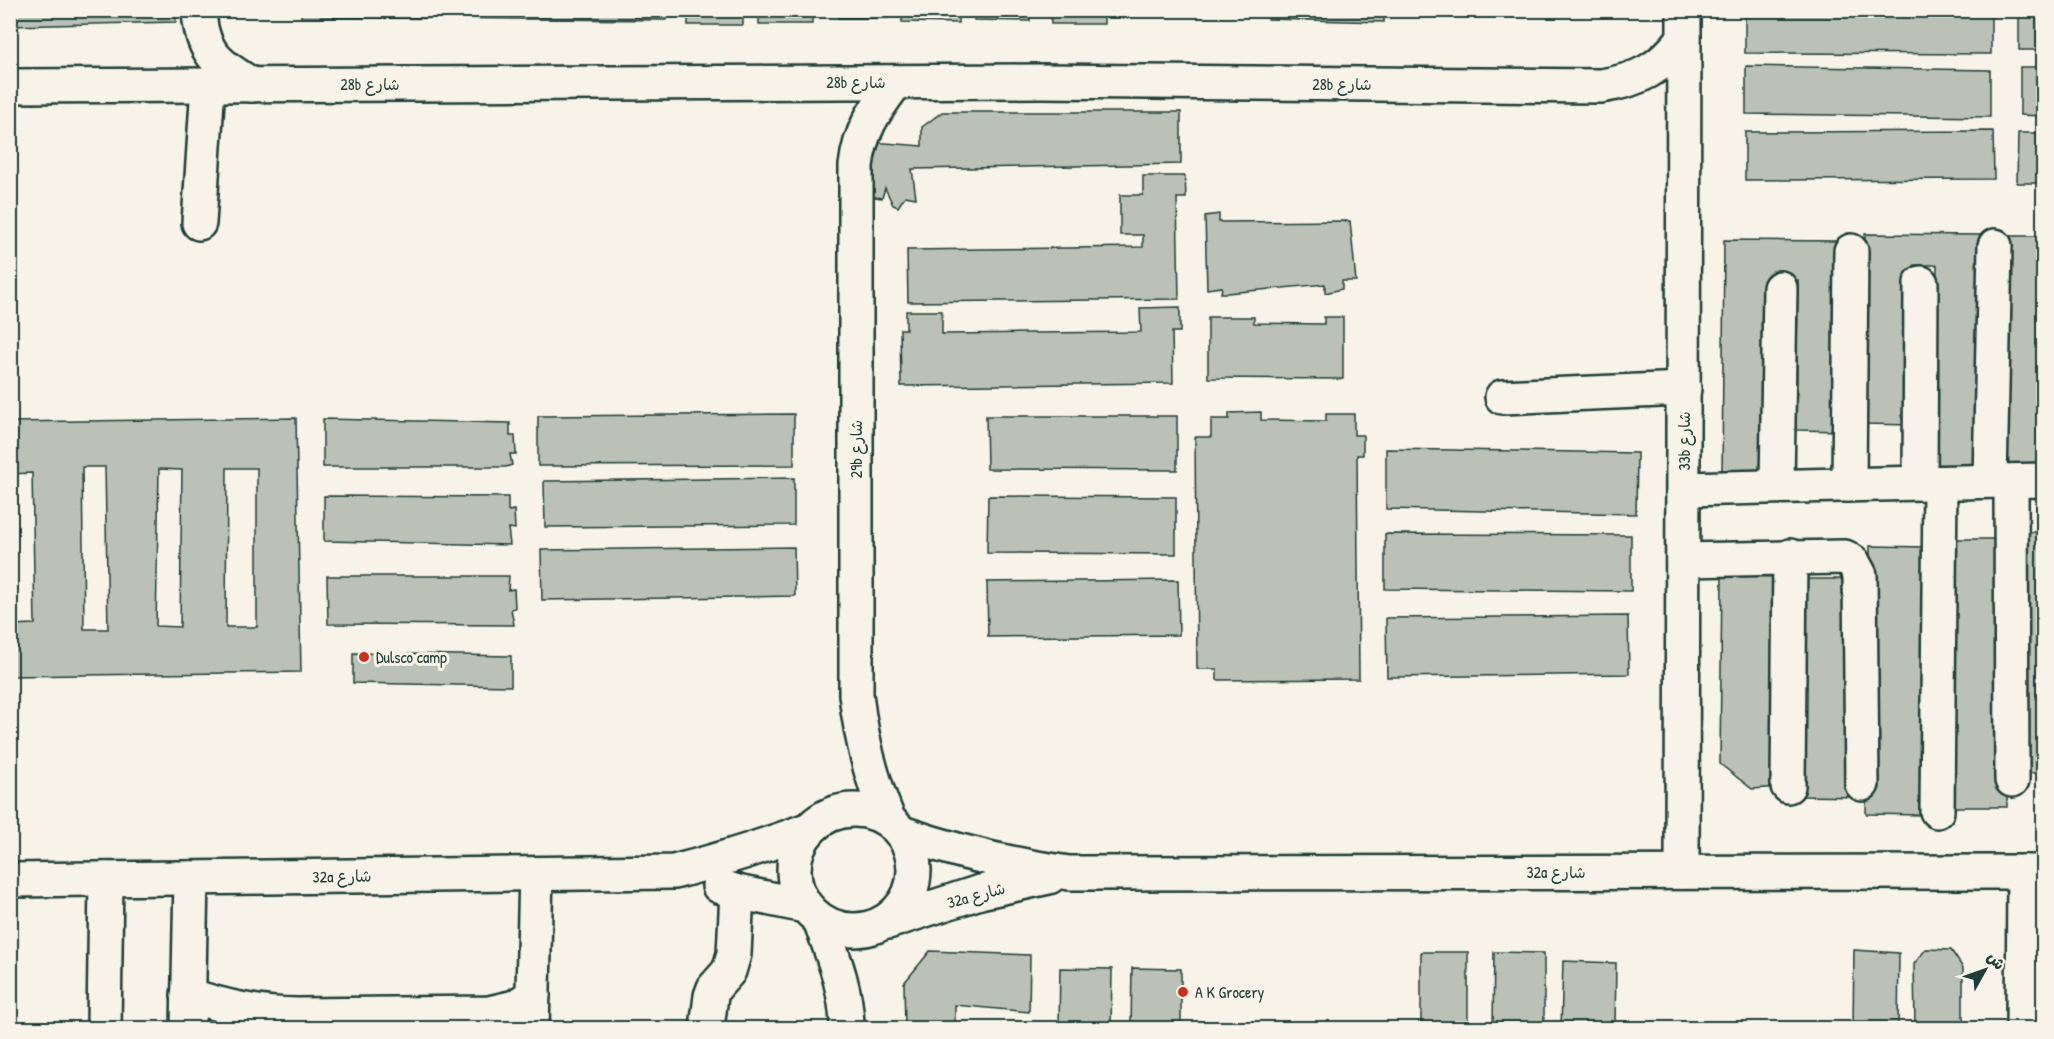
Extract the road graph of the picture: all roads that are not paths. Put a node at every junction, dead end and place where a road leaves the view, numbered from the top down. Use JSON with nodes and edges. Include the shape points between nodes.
{"nodes":[{"id":1,"x":199,"y":10,"type":"edge"},
{"id":2,"x":1684,"y":24,"type":"edge"},
{"id":3,"x":896,"y":82,"type":"junction"},
{"id":4,"x":208,"y":85,"type":"junction"},
{"id":5,"x":252,"y":85,"type":"junction"},
{"id":6,"x":10,"y":86,"type":"edge"},
{"id":7,"x":199,"y":223,"type":"dead end"},
{"id":8,"x":1995,"y":246,"type":"dead end"},
{"id":9,"x":1851,"y":251,"type":"dead end"},
{"id":10,"x":1921,"y":283,"type":"dead end"},
{"id":11,"x":1780,"y":288,"type":"dead end"},
{"id":12,"x":1684,"y":389,"type":"junction"},
{"id":13,"x":1502,"y":397,"type":"dead end"},
{"id":14,"x":2043,"y":480,"type":"edge"},
{"id":15,"x":2000,"y":482,"type":"junction"},
{"id":16,"x":1930,"y":483,"type":"junction"},
{"id":17,"x":1849,"y":485,"type":"junction"},
{"id":18,"x":1777,"y":486,"type":"junction"},
{"id":19,"x":1684,"y":489,"type":"junction"},
{"id":20,"x":1790,"y":556,"type":"junction"},
{"id":21,"x":1683,"y":560,"type":"junction"},
{"id":22,"x":2012,"y":780,"type":"dead end"},
{"id":23,"x":1862,"y":784,"type":"dead end"},
{"id":24,"x":1788,"y":786,"type":"dead end"},
{"id":25,"x":1937,"y":811,"type":"dead end"},
{"id":26,"x":895,"y":827,"type":"junction"},
{"id":27,"x":810,"y":829,"type":"junction"},
{"id":28,"x":674,"y":872,"type":"junction"},
{"id":29,"x":1682,"y":872,"type":"junction"},
{"id":30,"x":2034,"y":872,"type":"edge"},
{"id":31,"x":1069,"y":873,"type":"junction"},
{"id":32,"x":536,"y":874,"type":"junction"},
{"id":33,"x":191,"y":878,"type":"junction"},
{"id":34,"x":106,"y":879,"type":"junction"},
{"id":35,"x":10,"y":880,"type":"edge"},
{"id":36,"x":737,"y":892,"type":"junction"},
{"id":37,"x":813,"y":913,"type":"junction"},
{"id":38,"x":885,"y":923,"type":"junction"},
{"id":39,"x":188,"y":995,"type":"junction"},
{"id":40,"x":533,"y":995,"type":"junction"},
{"id":41,"x":104,"y":1029,"type":"edge"},
{"id":42,"x":188,"y":1029,"type":"edge"},
{"id":43,"x":532,"y":1029,"type":"edge"},
{"id":44,"x":707,"y":1029,"type":"edge"},
{"id":45,"x":847,"y":1029,"type":"edge"},
{"id":46,"x":2023,"y":1029,"type":"edge"}],
"edges":[{"from":1,"to":5,"type":"street","via":[[210,52],[221,66]]},
{"from":2,"to":3,"type":"street","name":"28b شارع","via":[[1672,54],[1657,67],[1640,77],[1601,86]]},
{"from":2,"to":12,"type":"street","name":"33b شارع"},
{"from":3,"to":5,"type":"street","name":"28b شارع"},
{"from":3,"to":26,"type":"street","name":"29b شارع","via":[[866,126],[856,166],[856,694],[876,792]]},
{"from":4,"to":5,"type":"street","name":"28b شارع"},
{"from":4,"to":6,"type":"street","name":"28b شارع"},
{"from":4,"to":7,"type":"street"},
{"from":8,"to":15,"type":"street"},
{"from":9,"to":17,"type":"street"},
{"from":10,"to":16,"type":"street"},
{"from":11,"to":18,"type":"street"},
{"from":12,"to":13,"type":"street"},
{"from":12,"to":19,"type":"street","name":"33b شارع"},
{"from":14,"to":15,"type":"street"},
{"from":15,"to":16,"type":"street"},
{"from":15,"to":22,"type":"street"},
{"from":16,"to":17,"type":"street"},
{"from":16,"to":25,"type":"street"},
{"from":17,"to":18,"type":"street"},
{"from":18,"to":19,"type":"street"},
{"from":19,"to":21,"type":"street","name":"33b شارع"},
{"from":20,"to":21,"type":"street"},
{"from":20,"to":23,"type":"street","via":[[1845,557],[1860,575]]},
{"from":20,"to":24,"type":"street"},
{"from":21,"to":29,"type":"street","name":"33b شارع"},
{"from":26,"to":27,"type":"street","via":[[874,813],[857,810],[824,818]]},
{"from":26,"to":31,"type":"street","name":"32a شارع","via":[[980,857]]},
{"from":26,"to":38,"type":"street","via":[[911,848],[914,882],[909,898]]},
{"from":27,"to":28,"type":"street","name":"32a شارع","via":[[758,849]]},
{"from":27,"to":37,"type":"street","via":[[800,843],[794,877],[799,893]]},
{"from":28,"to":32,"type":"street","name":"32a شارع"},
{"from":28,"to":36,"type":"street","name":"32a شارع"},
{"from":29,"to":30,"type":"street","name":"32a شارع"},
{"from":29,"to":31,"type":"street","name":"32a شارع"},
{"from":30,"to":46,"type":"street"},
{"from":31,"to":38,"type":"street","name":"32a شارع","via":[[980,892]]},
{"from":32,"to":33,"type":"street","name":"32a شارع"},
{"from":32,"to":40,"type":"street"},
{"from":33,"to":34,"type":"street","name":"32a شارع"},
{"from":33,"to":39,"type":"street"},
{"from":34,"to":35,"type":"street","name":"32a شارع"},
{"from":34,"to":41,"type":"street"},
{"from":36,"to":37,"type":"street","name":"32a شارع"},
{"from":36,"to":44,"type":"street","via":[[734,954],[729,971],[711,996]]},
{"from":37,"to":38,"type":"street","via":[[835,928],[852,931]]},
{"from":37,"to":45,"type":"street","via":[[840,974]]},
{"from":39,"to":40,"type":"street","via":[[220,1006],[273,1015],[489,1013],[515,1007]]},
{"from":39,"to":42,"type":"street"},
{"from":40,"to":43,"type":"street"}]}
